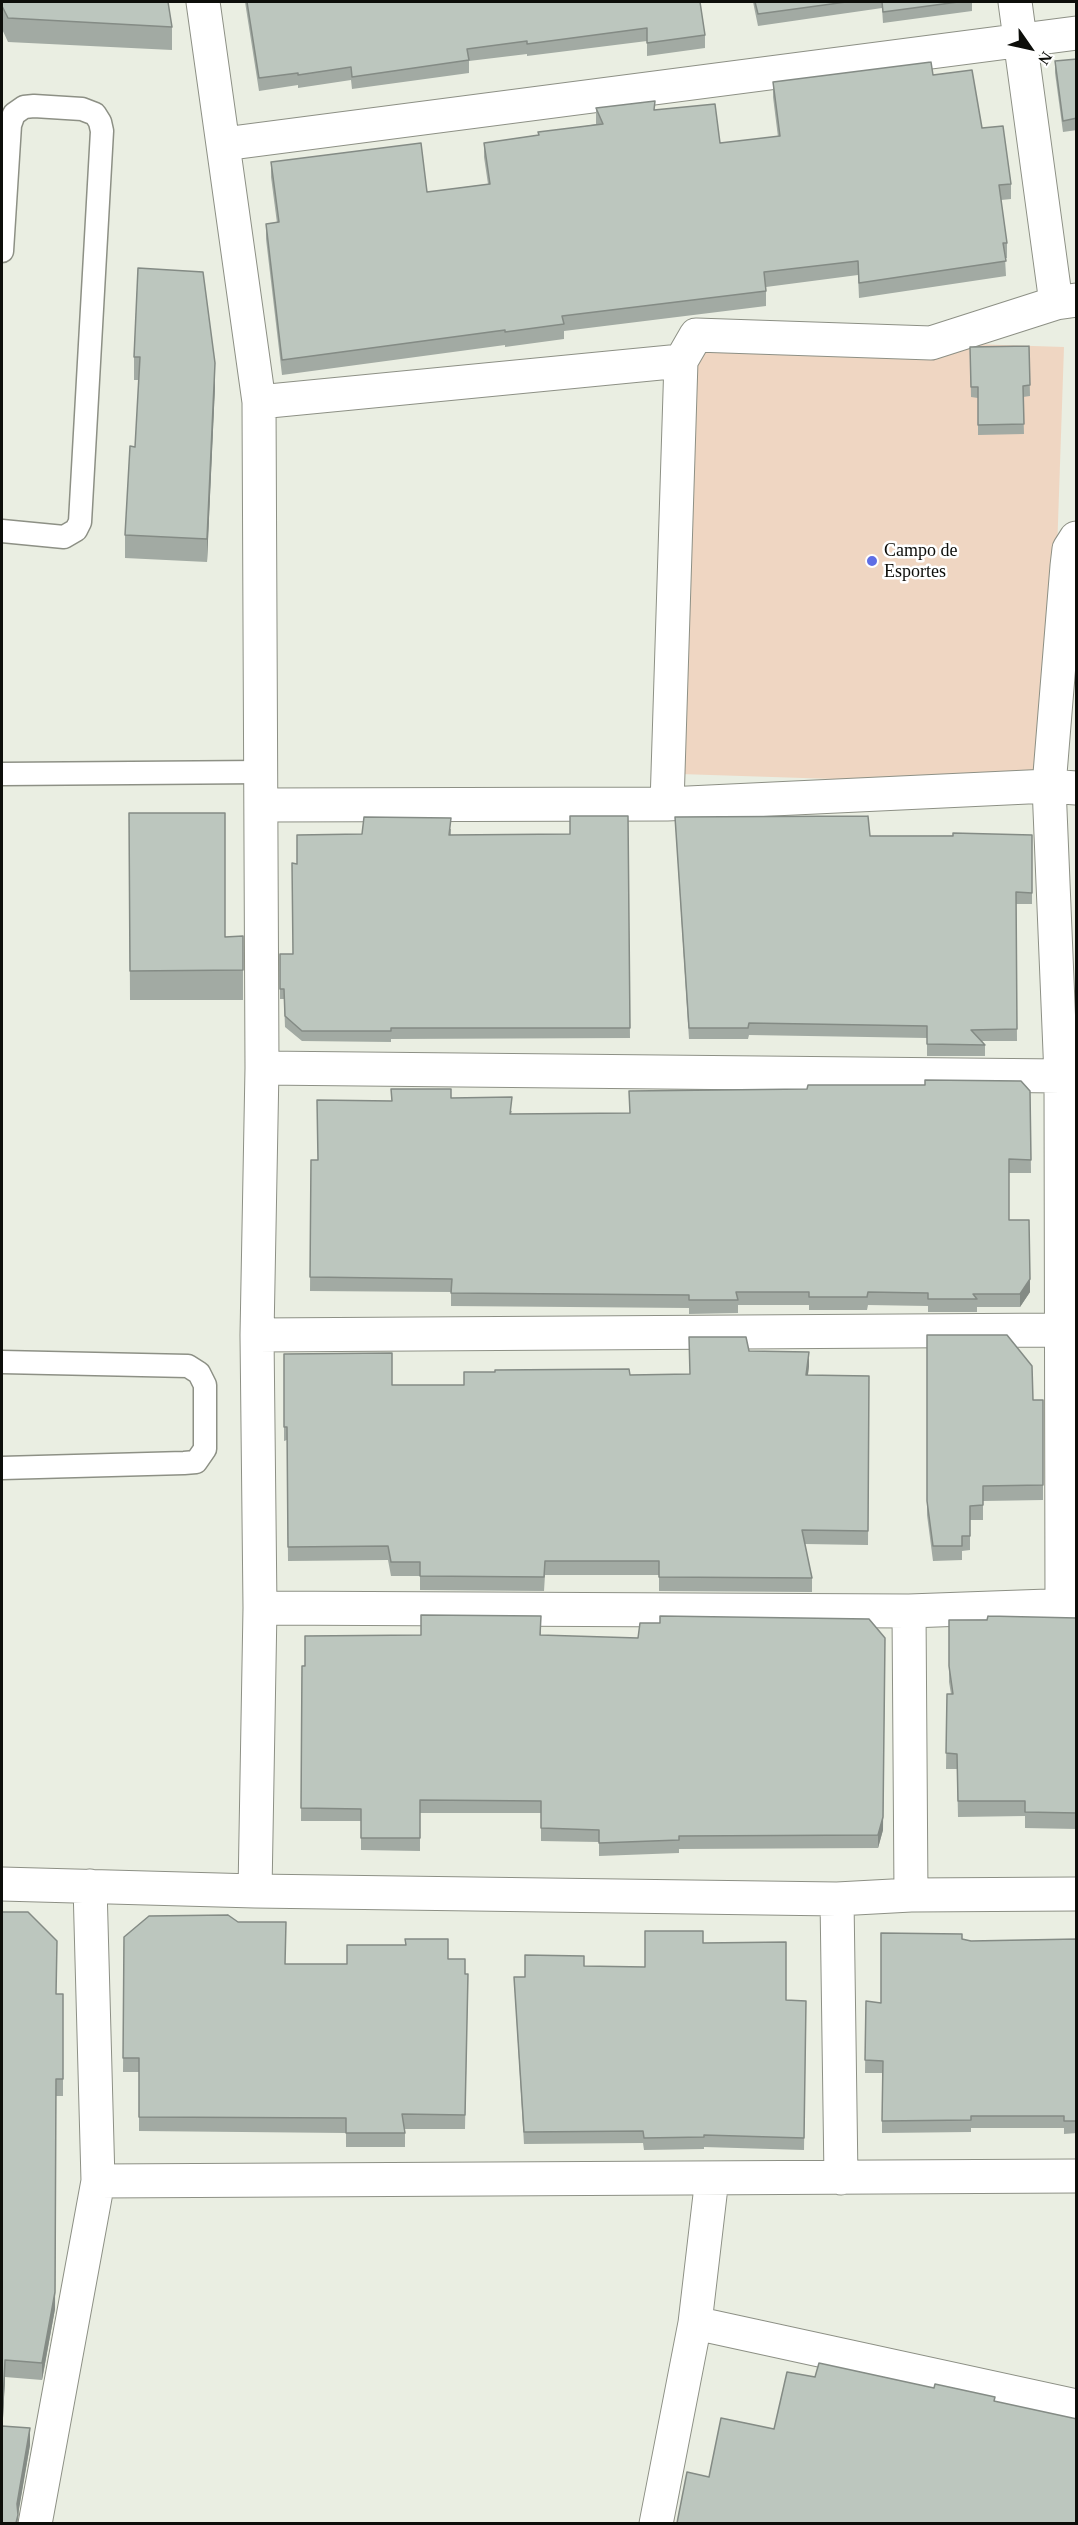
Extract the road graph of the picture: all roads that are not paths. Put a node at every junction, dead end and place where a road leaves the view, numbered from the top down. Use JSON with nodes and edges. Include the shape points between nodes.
{"nodes":[{"id":1,"x":203,"y":2,"type":"edge"},
{"id":2,"x":1015,"y":2,"type":"edge"},
{"id":3,"x":1077,"y":33,"type":"edge"},
{"id":4,"x":1021,"y":41,"type":"junction"},
{"id":5,"x":224,"y":144,"type":"junction"},
{"id":6,"x":2,"y":251,"type":"edge"},
{"id":7,"x":1066,"y":301,"type":"edge"},
{"id":8,"x":681,"y":360,"type":"junction"},
{"id":9,"x":259,"y":402,"type":"junction"},
{"id":10,"x":2,"y":531,"type":"edge"},
{"id":11,"x":1077,"y":538,"type":"edge"},
{"id":12,"x":262,"y":772,"type":"junction"},
{"id":13,"x":2,"y":774,"type":"edge"},
{"id":14,"x":1063,"y":787,"type":"edge"},
{"id":15,"x":667,"y":804,"type":"junction"},
{"id":16,"x":262,"y":805,"type":"junction"},
{"id":17,"x":262,"y":1068,"type":"junction"},
{"id":18,"x":1061,"y":1076,"type":"junction"},
{"id":19,"x":1061,"y":1330,"type":"junction"},
{"id":20,"x":256,"y":1335,"type":"junction"},
{"id":21,"x":2,"y":1362,"type":"edge"},
{"id":22,"x":2,"y":1468,"type":"edge"},
{"id":23,"x":1069,"y":1605,"type":"edge"},
{"id":24,"x":261,"y":1608,"type":"junction"},
{"id":25,"x":909,"y":1611,"type":"junction"},
{"id":26,"x":2,"y":1884,"type":"edge"},
{"id":27,"x":90,"y":1886,"type":"junction"},
{"id":28,"x":255,"y":1891,"type":"junction"},
{"id":29,"x":1077,"y":1894,"type":"edge"},
{"id":30,"x":911,"y":1895,"type":"junction"},
{"id":31,"x":837,"y":1899,"type":"junction"},
{"id":32,"x":1077,"y":2176,"type":"edge"},
{"id":33,"x":712,"y":2178,"type":"junction"},
{"id":34,"x":842,"y":2178,"type":"junction"},
{"id":35,"x":98,"y":2181,"type":"junction"},
{"id":36,"x":695,"y":2323,"type":"junction"},
{"id":37,"x":1077,"y":2406,"type":"edge"},
{"id":38,"x":35,"y":2523,"type":"edge"},
{"id":39,"x":656,"y":2523,"type":"edge"}],
"edges":[{"from":1,"to":5,"type":"street"},
{"from":2,"to":4,"type":"street"},
{"from":3,"to":4,"type":"street"},
{"from":4,"to":5,"type":"street"},
{"from":4,"to":7,"type":"street"},
{"from":5,"to":9,"type":"street"},
{"from":6,"to":10,"type":"lane","via":[[10,125],[14,114],[34,106],[82,109],[94,114],[102,131],[80,522],[76,530],[64,537]]},
{"from":7,"to":8,"type":"street","via":[[931,343],[696,335]]},
{"from":8,"to":9,"type":"street"},
{"from":8,"to":15,"type":"street"},
{"from":9,"to":12,"type":"street"},
{"from":11,"to":14,"type":"street","via":[[1069,549],[1067,566]]},
{"from":12,"to":13,"type":"lane"},
{"from":12,"to":16,"type":"street"},
{"from":14,"to":15,"type":"street"},
{"from":14,"to":18,"type":"street"},
{"from":15,"to":16,"type":"street"},
{"from":16,"to":17,"type":"street"},
{"from":17,"to":18,"type":"street"},
{"from":17,"to":20,"type":"street"},
{"from":18,"to":19,"type":"street"},
{"from":19,"to":20,"type":"street"},
{"from":19,"to":23,"type":"street"},
{"from":20,"to":24,"type":"street"},
{"from":21,"to":22,"type":"lane","via":[[188,1366],[199,1373],[205,1385],[205,1449],[196,1462]]},
{"from":23,"to":25,"type":"street"},
{"from":24,"to":25,"type":"street"},
{"from":24,"to":28,"type":"street"},
{"from":25,"to":30,"type":"street"},
{"from":26,"to":27,"type":"street"},
{"from":27,"to":28,"type":"street"},
{"from":27,"to":35,"type":"street"},
{"from":28,"to":31,"type":"street"},
{"from":29,"to":30,"type":"street"},
{"from":30,"to":31,"type":"street"},
{"from":31,"to":34,"type":"street"},
{"from":32,"to":34,"type":"street"},
{"from":33,"to":34,"type":"street"},
{"from":33,"to":35,"type":"street"},
{"from":33,"to":36,"type":"street"},
{"from":35,"to":38,"type":"street"},
{"from":36,"to":37,"type":"street"},
{"from":36,"to":39,"type":"street"}]}
